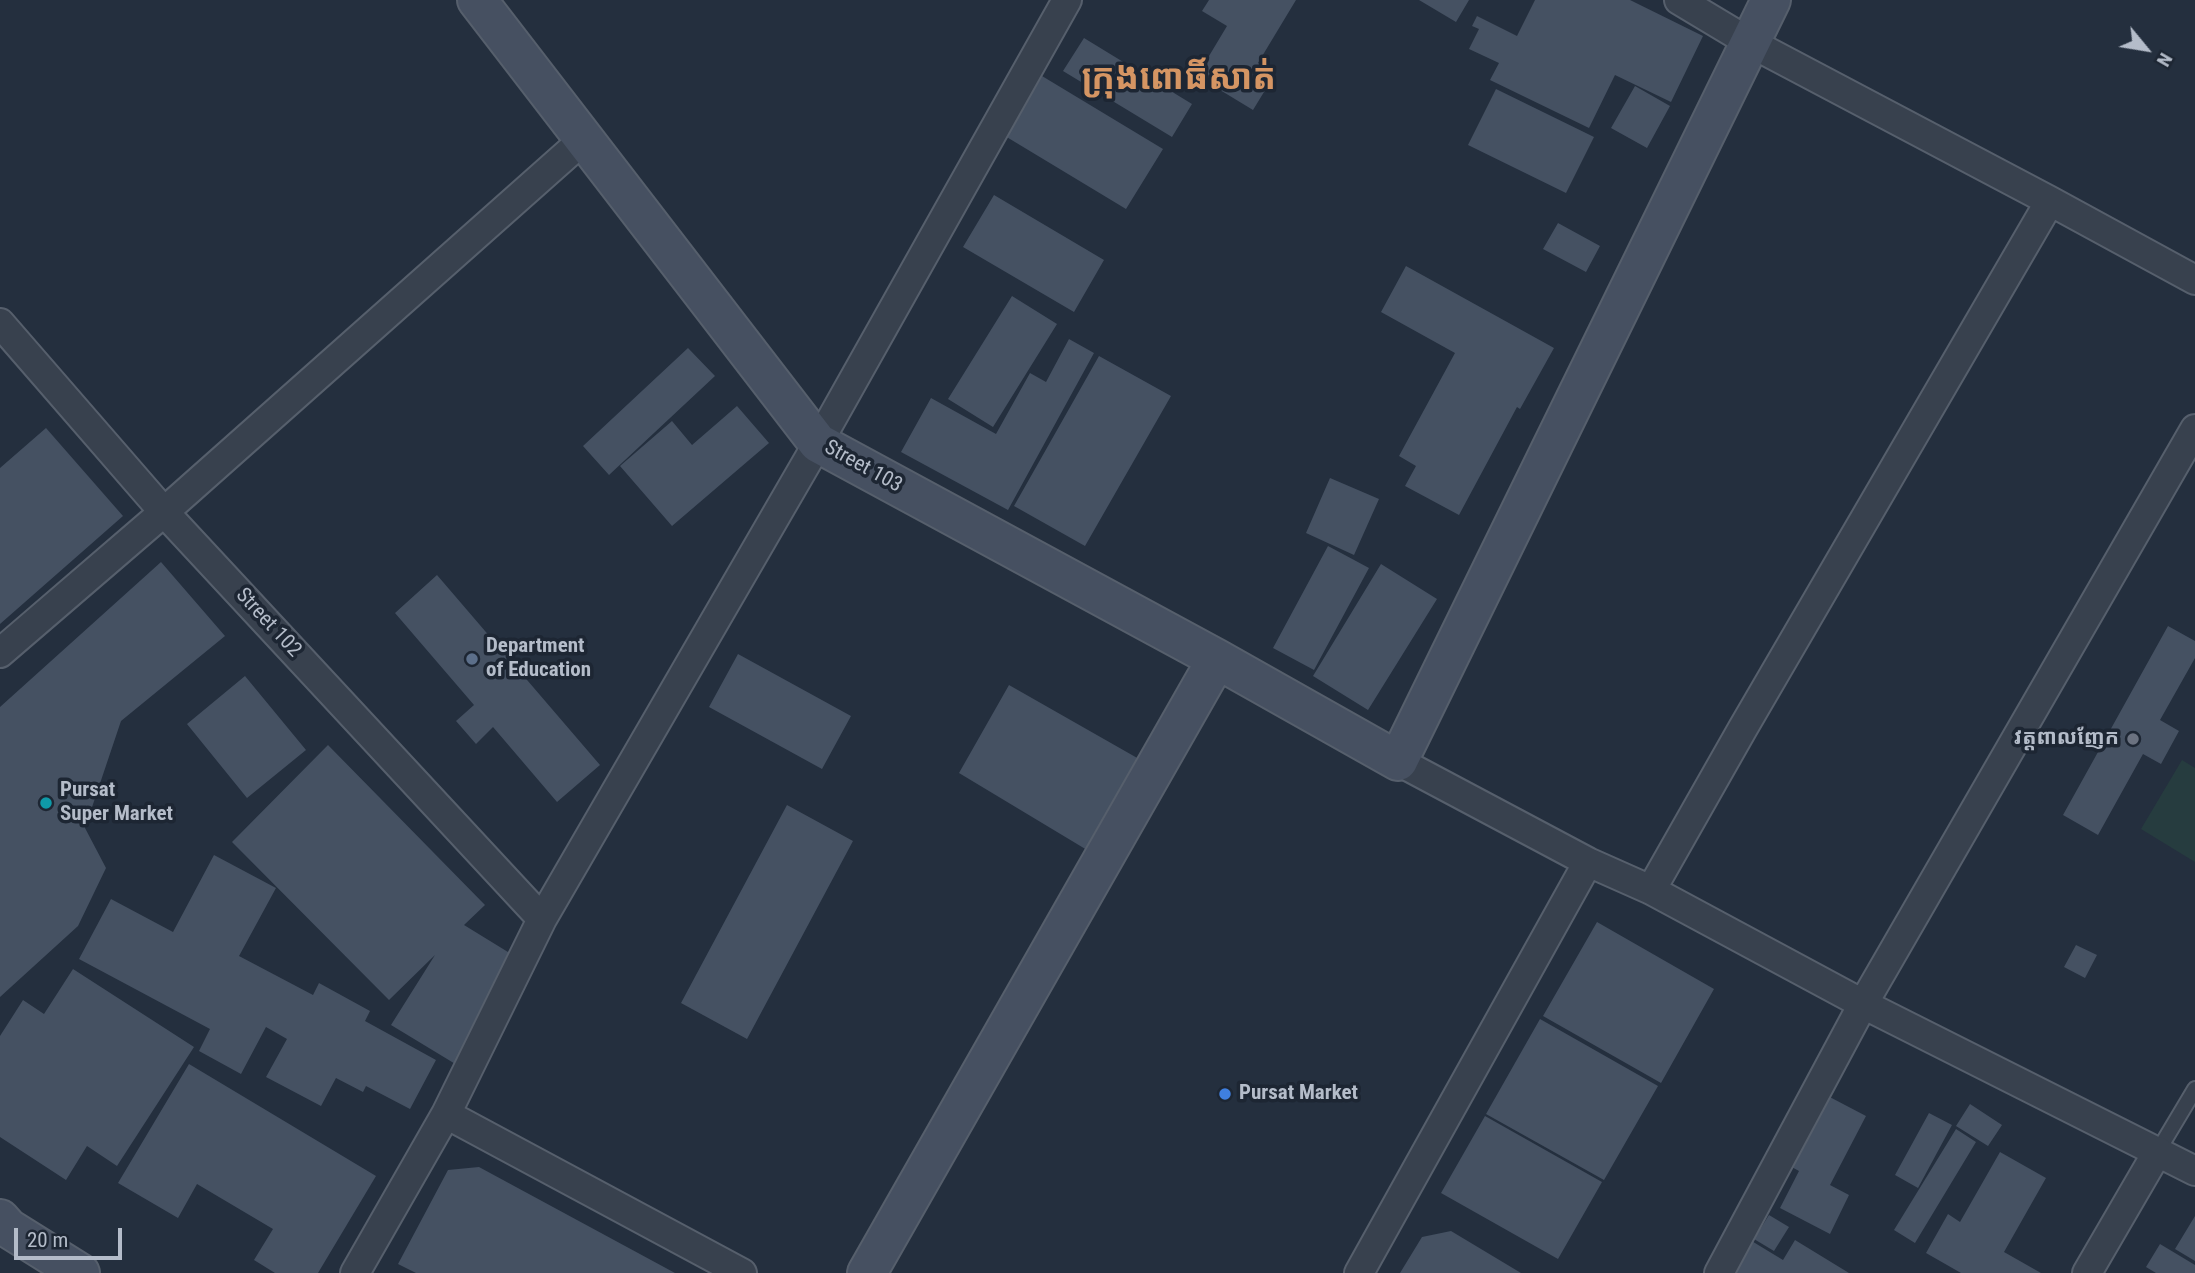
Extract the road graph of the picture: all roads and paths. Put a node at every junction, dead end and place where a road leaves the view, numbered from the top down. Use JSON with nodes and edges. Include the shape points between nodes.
{"nodes":[{"id":1,"x":477,"y":0,"type":"edge"},
{"id":2,"x":1067,"y":0,"type":"edge"},
{"id":3,"x":1679,"y":0,"type":"edge"},
{"id":4,"x":1771,"y":0,"type":"edge"},
{"id":5,"x":1749,"y":43,"type":"junction"},
{"id":6,"x":583,"y":140,"type":"junction"},
{"id":7,"x":2050,"y":201,"type":"junction"},
{"id":8,"x":2195,"y":280,"type":"edge"},
{"id":9,"x":0,"y":323,"type":"edge"},
{"id":10,"x":2195,"y":429,"type":"edge"},
{"id":11,"x":818,"y":443,"type":"junction"},
{"id":12,"x":164,"y":512,"type":"junction"},
{"id":13,"x":0,"y":653,"type":"edge"},
{"id":14,"x":1217,"y":659,"type":"junction"},
{"id":15,"x":1398,"y":761,"type":"junction"},
{"id":16,"x":1588,"y":862,"type":"junction"},
{"id":17,"x":1651,"y":890,"type":"junction"},
{"id":18,"x":542,"y":919,"type":"junction"},
{"id":19,"x":1864,"y":1004,"type":"junction"},
{"id":20,"x":2195,"y":1089,"type":"edge"},
{"id":21,"x":446,"y":1114,"type":"junction"},
{"id":22,"x":2158,"y":1151,"type":"junction"},
{"id":23,"x":2195,"y":1171,"type":"edge"},
{"id":24,"x":3,"y":1228,"type":"edge"},
{"id":25,"x":80,"y":1273,"type":"edge"},
{"id":26,"x":355,"y":1273,"type":"edge"},
{"id":27,"x":742,"y":1273,"type":"edge"},
{"id":28,"x":867,"y":1273,"type":"edge"},
{"id":29,"x":1359,"y":1273,"type":"edge"},
{"id":30,"x":1718,"y":1273,"type":"edge"},
{"id":31,"x":2087,"y":1273,"type":"edge"}],
"edges":[{"from":1,"to":6,"type":"street","name":"Street 103"},
{"from":2,"to":11,"type":"street"},
{"from":3,"to":5,"type":"street"},
{"from":4,"to":5,"type":"street"},
{"from":5,"to":7,"type":"street"},
{"from":5,"to":15,"type":"street"},
{"from":6,"to":11,"type":"street","name":"Street 103"},
{"from":6,"to":12,"type":"street"},
{"from":7,"to":8,"type":"street"},
{"from":7,"to":17,"type":"street"},
{"from":9,"to":12,"type":"street","name":"Street 102"},
{"from":10,"to":19,"type":"street"},
{"from":11,"to":14,"type":"street","name":"Street 103"},
{"from":11,"to":18,"type":"street"},
{"from":12,"to":13,"type":"street"},
{"from":12,"to":18,"type":"street","name":"Street 102"},
{"from":14,"to":15,"type":"street","name":"Street 103"},
{"from":14,"to":28,"type":"street"},
{"from":15,"to":16,"type":"street"},
{"from":16,"to":17,"type":"street"},
{"from":16,"to":29,"type":"street"},
{"from":17,"to":19,"type":"street"},
{"from":18,"to":21,"type":"street"},
{"from":19,"to":22,"type":"street"},
{"from":19,"to":30,"type":"street"},
{"from":20,"to":22,"type":"lane"},
{"from":21,"to":26,"type":"street"},
{"from":21,"to":27,"type":"street"},
{"from":22,"to":23,"type":"street"},
{"from":22,"to":31,"type":"street"},
{"from":24,"to":25,"type":"street"}]}
